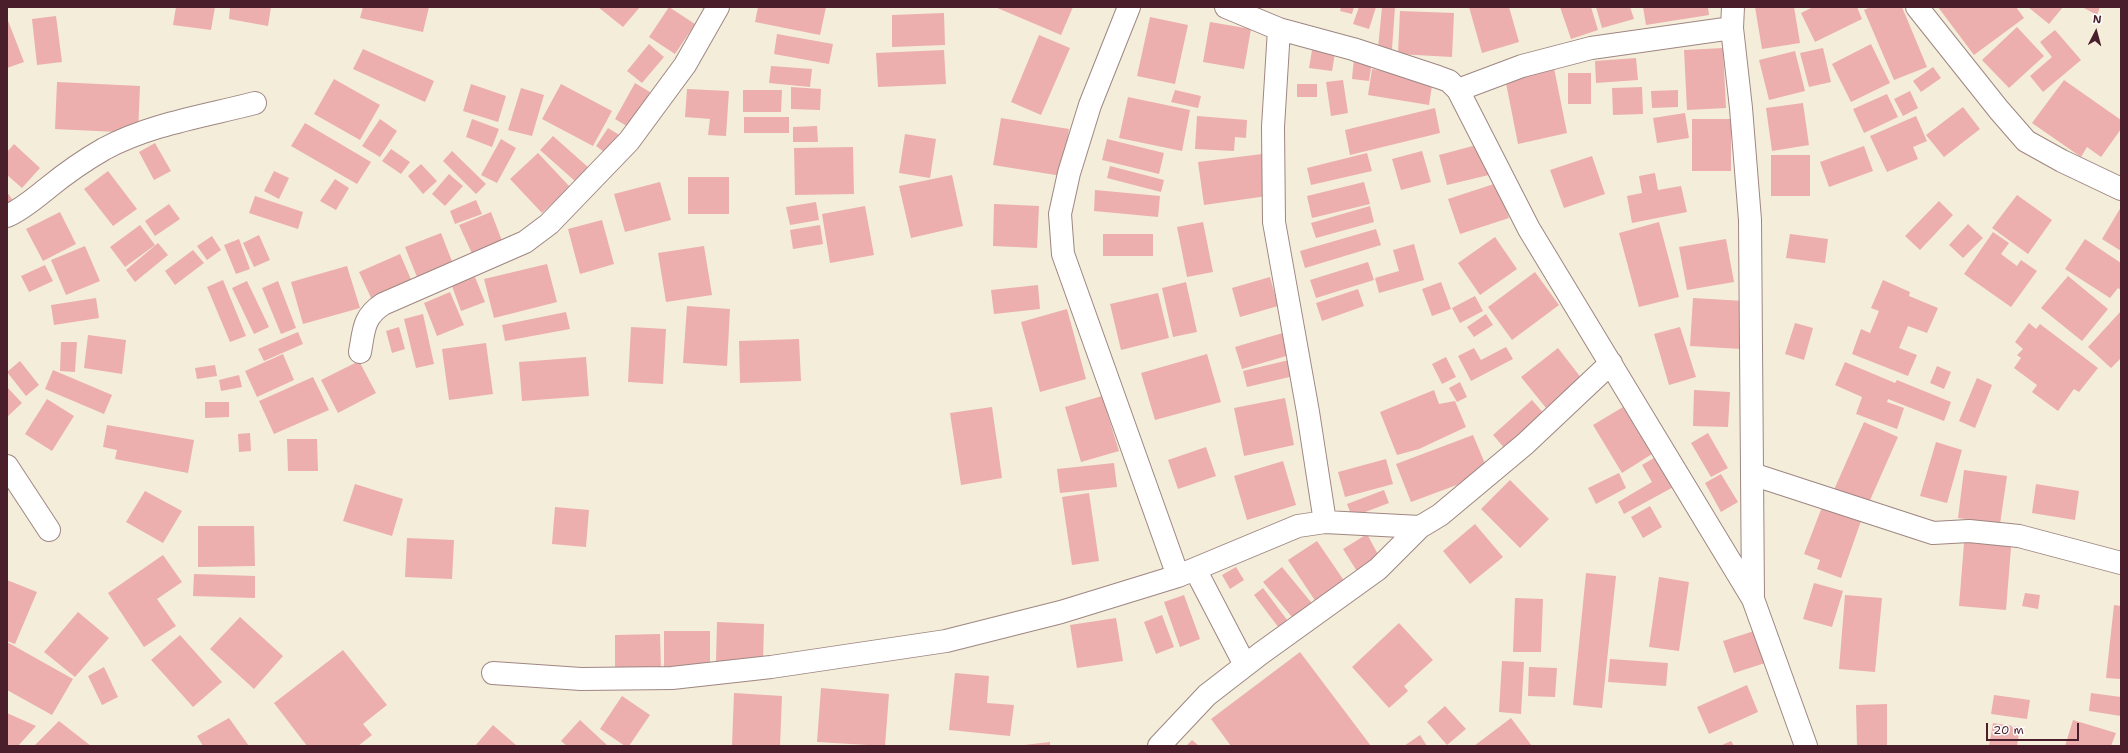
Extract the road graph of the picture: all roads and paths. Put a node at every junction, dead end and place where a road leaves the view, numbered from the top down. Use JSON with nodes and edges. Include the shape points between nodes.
{"nodes":[{"id":1,"x":718,"y":7,"type":"edge"},
{"id":2,"x":1129,"y":7,"type":"edge"},
{"id":3,"x":1226,"y":7,"type":"edge"},
{"id":4,"x":1917,"y":7,"type":"edge"},
{"id":5,"x":1732,"y":17,"type":"edge"},
{"id":6,"x":1279,"y":29,"type":"junction"},
{"id":7,"x":1458,"y":90,"type":"junction"},
{"id":8,"x":255,"y":103,"type":"dead end"},
{"id":9,"x":2121,"y":189,"type":"edge"},
{"id":10,"x":7,"y":216,"type":"edge"},
{"id":11,"x":360,"y":352,"type":"dead end"},
{"id":12,"x":1611,"y":363,"type":"junction"},
{"id":13,"x":7,"y":466,"type":"edge"},
{"id":14,"x":1752,"y":474,"type":"junction"},
{"id":15,"x":1325,"y":522,"type":"junction"},
{"id":16,"x":1420,"y":527,"type":"junction"},
{"id":17,"x":49,"y":530,"type":"dead end"},
{"id":18,"x":2121,"y":563,"type":"edge"},
{"id":19,"x":1186,"y":572,"type":"junction"},
{"id":20,"x":1753,"y":600,"type":"junction"},
{"id":21,"x":1245,"y":665,"type":"junction"},
{"id":22,"x":493,"y":674,"type":"dead end"},
{"id":23,"x":1158,"y":746,"type":"edge"},
{"id":24,"x":1806,"y":746,"type":"edge"}],
"edges":[{"from":1,"to":11,"type":"street","via":[[685,65],[629,141],[549,224],[525,242],[383,304],[373,311],[366,321]]},
{"from":2,"to":19,"type":"street","via":[[1090,105],[1068,173],[1060,214],[1063,254]]},
{"from":3,"to":6,"type":"street"},
{"from":4,"to":9,"type":"street","via":[[2026,141]]},
{"from":5,"to":7,"type":"street","via":[[1522,66]]},
{"from":5,"to":14,"type":"street","via":[[1750,220]]},
{"from":6,"to":7,"type":"street","via":[[1353,49],[1438,77],[1449,81]]},
{"from":6,"to":15,"type":"street","via":[[1273,127],[1274,222]]},
{"from":7,"to":12,"type":"street","via":[[1529,229]]},
{"from":8,"to":10,"type":"street","via":[[126,138],[103,150]]},
{"from":12,"to":16,"type":"street","via":[[1525,444],[1440,515]]},
{"from":12,"to":20,"type":"street"},
{"from":13,"to":17,"type":"street"},
{"from":14,"to":18,"type":"street","via":[[1933,533],[1969,531],[2019,536]]},
{"from":14,"to":20,"type":"street"},
{"from":15,"to":16,"type":"street"},
{"from":15,"to":19,"type":"street","via":[[1298,526]]},
{"from":16,"to":21,"type":"street","via":[[1378,569]]},
{"from":19,"to":21,"type":"street"},
{"from":19,"to":22,"type":"street","via":[[1061,612],[946,641],[771,668],[672,678],[581,679]]},
{"from":20,"to":24,"type":"street"},
{"from":21,"to":23,"type":"street","via":[[1207,695]]}]}
